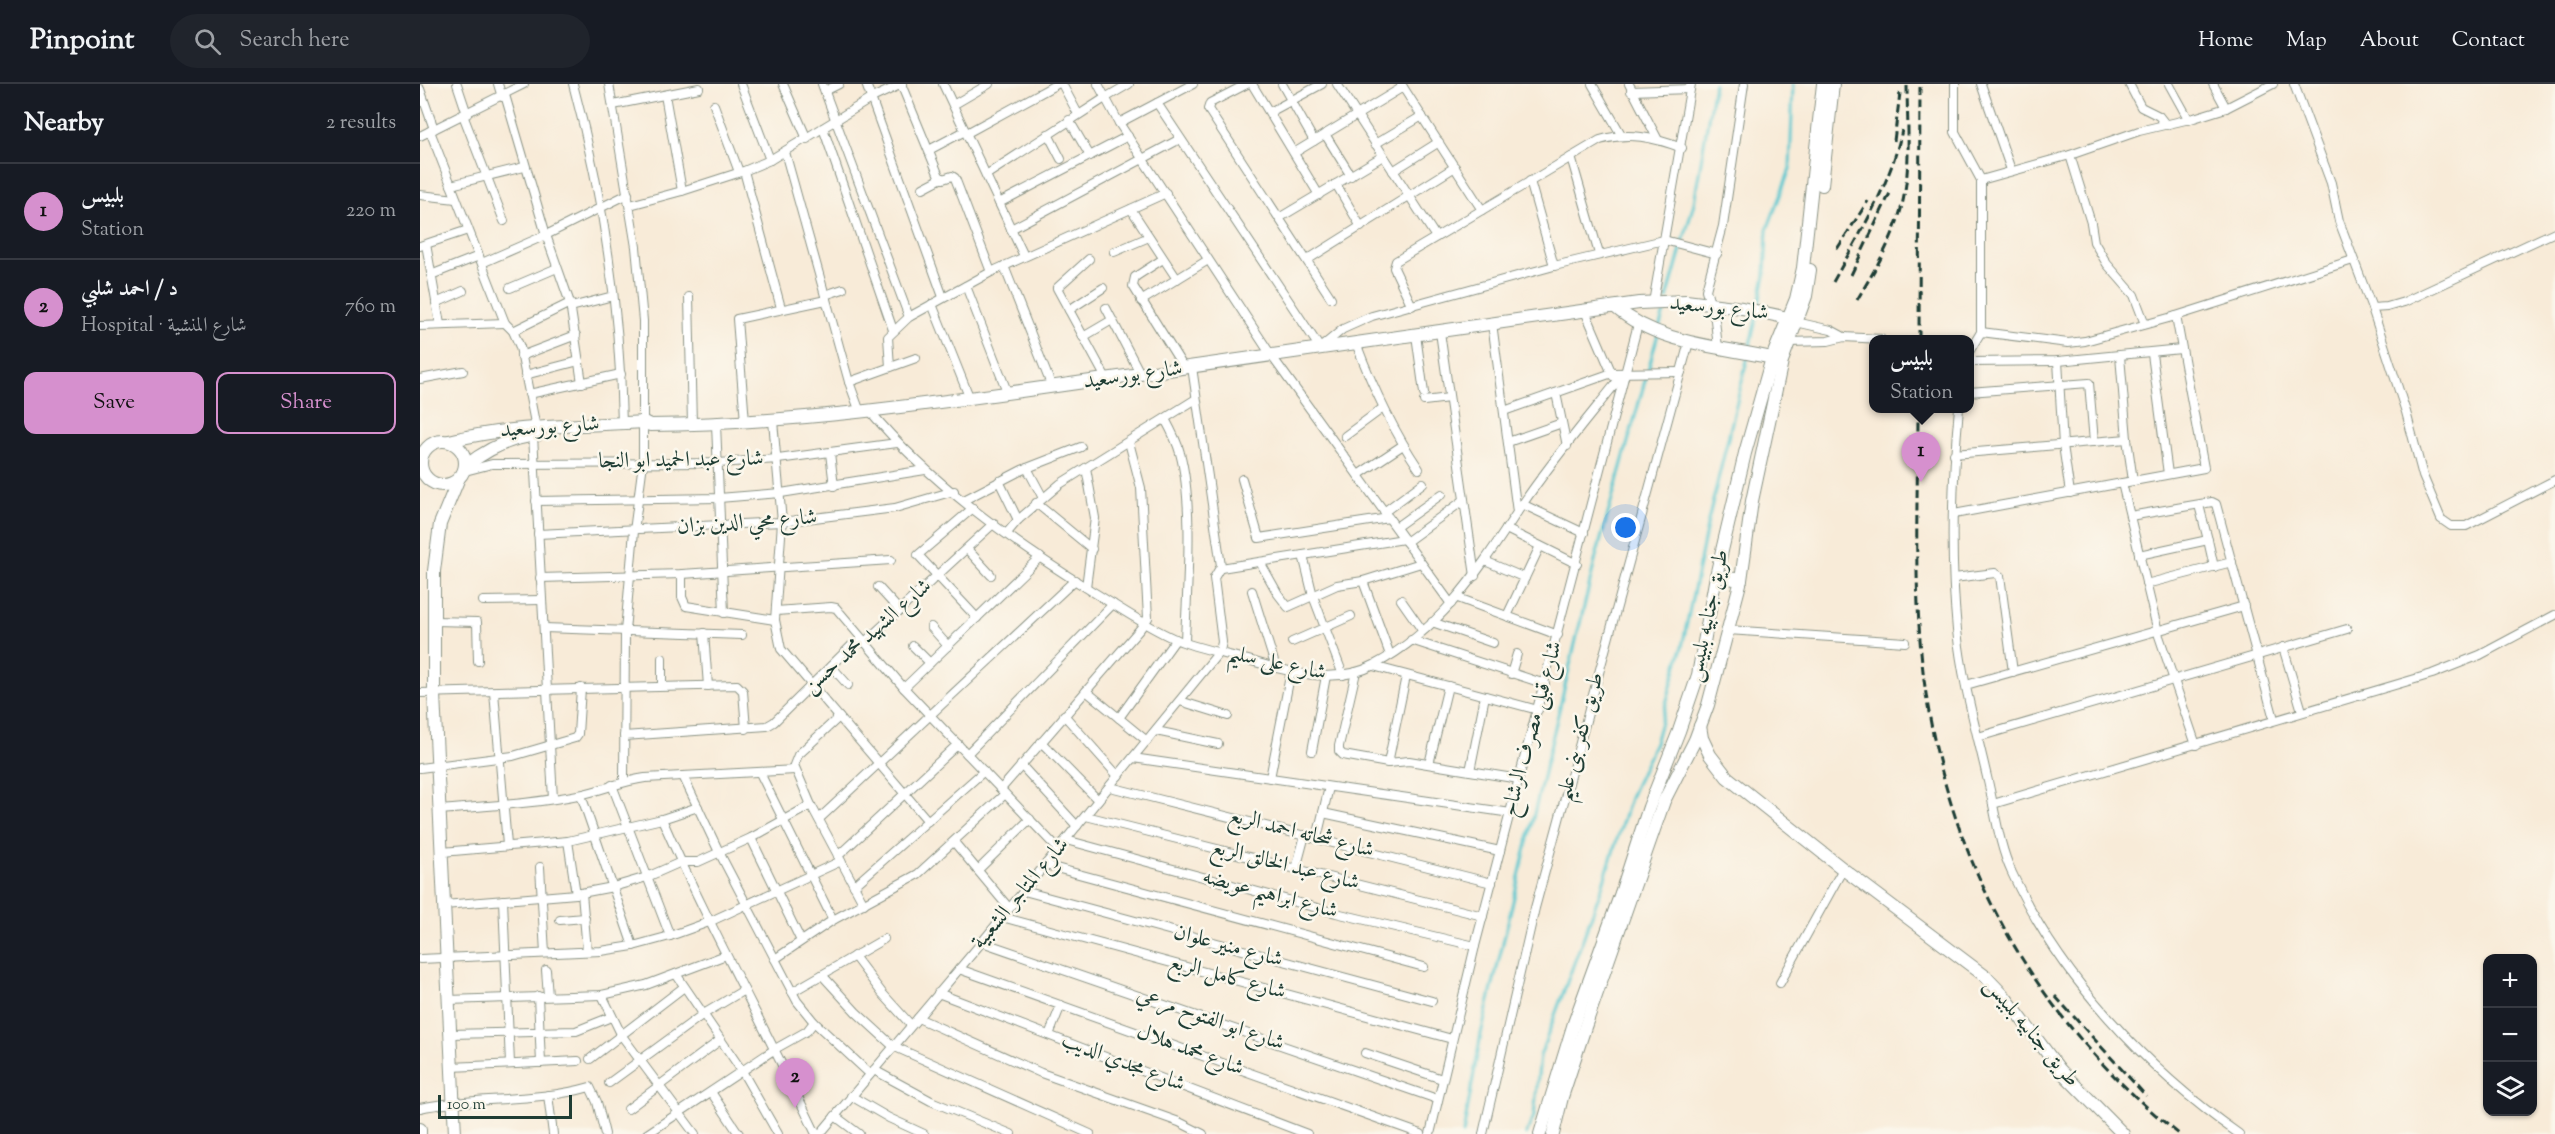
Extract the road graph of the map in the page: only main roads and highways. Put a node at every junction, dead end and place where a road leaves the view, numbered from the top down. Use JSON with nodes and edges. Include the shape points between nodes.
{"nodes":[{"id":1,"x":1823,"y":84,"type":"edge"},
{"id":2,"x":1833,"y":84,"type":"edge"},
{"id":3,"x":1615,"y":307,"type":"junction"},
{"id":4,"x":1792,"y":320,"type":"junction"},
{"id":5,"x":1767,"y":357,"type":"junction"},
{"id":6,"x":646,"y":425,"type":"junction"},
{"id":7,"x":535,"y":432,"type":"junction"},
{"id":8,"x":449,"y":441,"type":"junction"},
{"id":9,"x":425,"y":445,"type":"edge"},
{"id":10,"x":463,"y":472,"type":"junction"},
{"id":11,"x":421,"y":473,"type":"edge"},
{"id":12,"x":1716,"y":576,"type":"junction"},
{"id":13,"x":1741,"y":580,"type":"junction"},
{"id":14,"x":1700,"y":726,"type":"junction"},
{"id":15,"x":1679,"y":731,"type":"junction"},
{"id":16,"x":1695,"y":740,"type":"junction"},
{"id":17,"x":1580,"y":1025,"type":"junction"},
{"id":18,"x":420,"y":1129,"type":"edge"},
{"id":19,"x":2121,"y":1133,"type":"edge"},
{"id":20,"x":420,"y":1134,"type":"edge"},
{"id":21,"x":454,"y":1134,"type":"edge"},
{"id":22,"x":1540,"y":1134,"type":"edge"},
{"id":23,"x":1553,"y":1134,"type":"edge"}],
"edges":[{"from":1,"to":4,"type":"main road","name":"طريق جنابيه بلبيس","via":[[1803,268]]},
{"from":2,"to":4,"type":"main road","name":"طريق جنابيه بلبيس","via":[[1809,279],[1806,296]]},
{"from":3,"to":4,"type":"main road","name":"شارع بورسعيد","via":[[1686,301]]},
{"from":3,"to":5,"type":"main road","name":"شارع بورسعيد","via":[[1651,330]]},
{"from":3,"to":6,"type":"main road","name":"شارع بورسعيد","via":[[970,399],[773,421]]},
{"from":4,"to":5,"type":"main road","name":"طريق جنابيه بلبيس"},
{"from":4,"to":13,"type":"main road","name":"طريق جنابيه بلبيس","via":[[1754,492]]},
{"from":5,"to":12,"type":"main road","name":"طريق جنابيه بلبيس"},
{"from":6,"to":7,"type":"main road","name":"شارع بورسعيد"},
{"from":6,"to":7,"type":"main road","name":"شارع بورسعيد"},
{"from":7,"to":8,"type":"main road","name":"شارع بورسعيد","via":[[495,431]]},
{"from":7,"to":10,"type":"main road","name":"شارع بورسعيد","via":[[491,448]]},
{"from":8,"to":9,"type":"main road"},
{"from":8,"to":10,"type":"main road","via":[[462,450]]},
{"from":9,"to":11,"type":"main road"},
{"from":10,"to":11,"type":"main road","via":[[449,485],[438,485]]},
{"from":10,"to":21,"type":"main road","via":[[445,508],[434,571],[434,694]]},
{"from":12,"to":13,"type":"main road"},
{"from":12,"to":15,"type":"main road","name":"طريق جنابيه بلبيس","via":[[1698,675]]},
{"from":13,"to":14,"type":"main road","name":"طريق جنابيه بلبيس"},
{"from":14,"to":16,"type":"main road","name":"طريق جنابيه بلبيس"},
{"from":14,"to":19,"type":"main road","name":"طريق جنابيه بلبيس","via":[[1710,755],[1727,777],[1985,976],[2060,1070]]},
{"from":15,"to":16,"type":"main road"},
{"from":15,"to":17,"type":"main road","name":"طريق جنابيه بلبيس","via":[[1649,807]]},
{"from":16,"to":17,"type":"main road","name":"طريق جنابيه بلبيس","via":[[1664,801]]},
{"from":17,"to":22,"type":"main road","name":"طريق جنابيه بلبيس"},
{"from":17,"to":23,"type":"main road","name":"طريق جنابيه بلبيس"},
{"from":18,"to":20,"type":"main road"}]}
